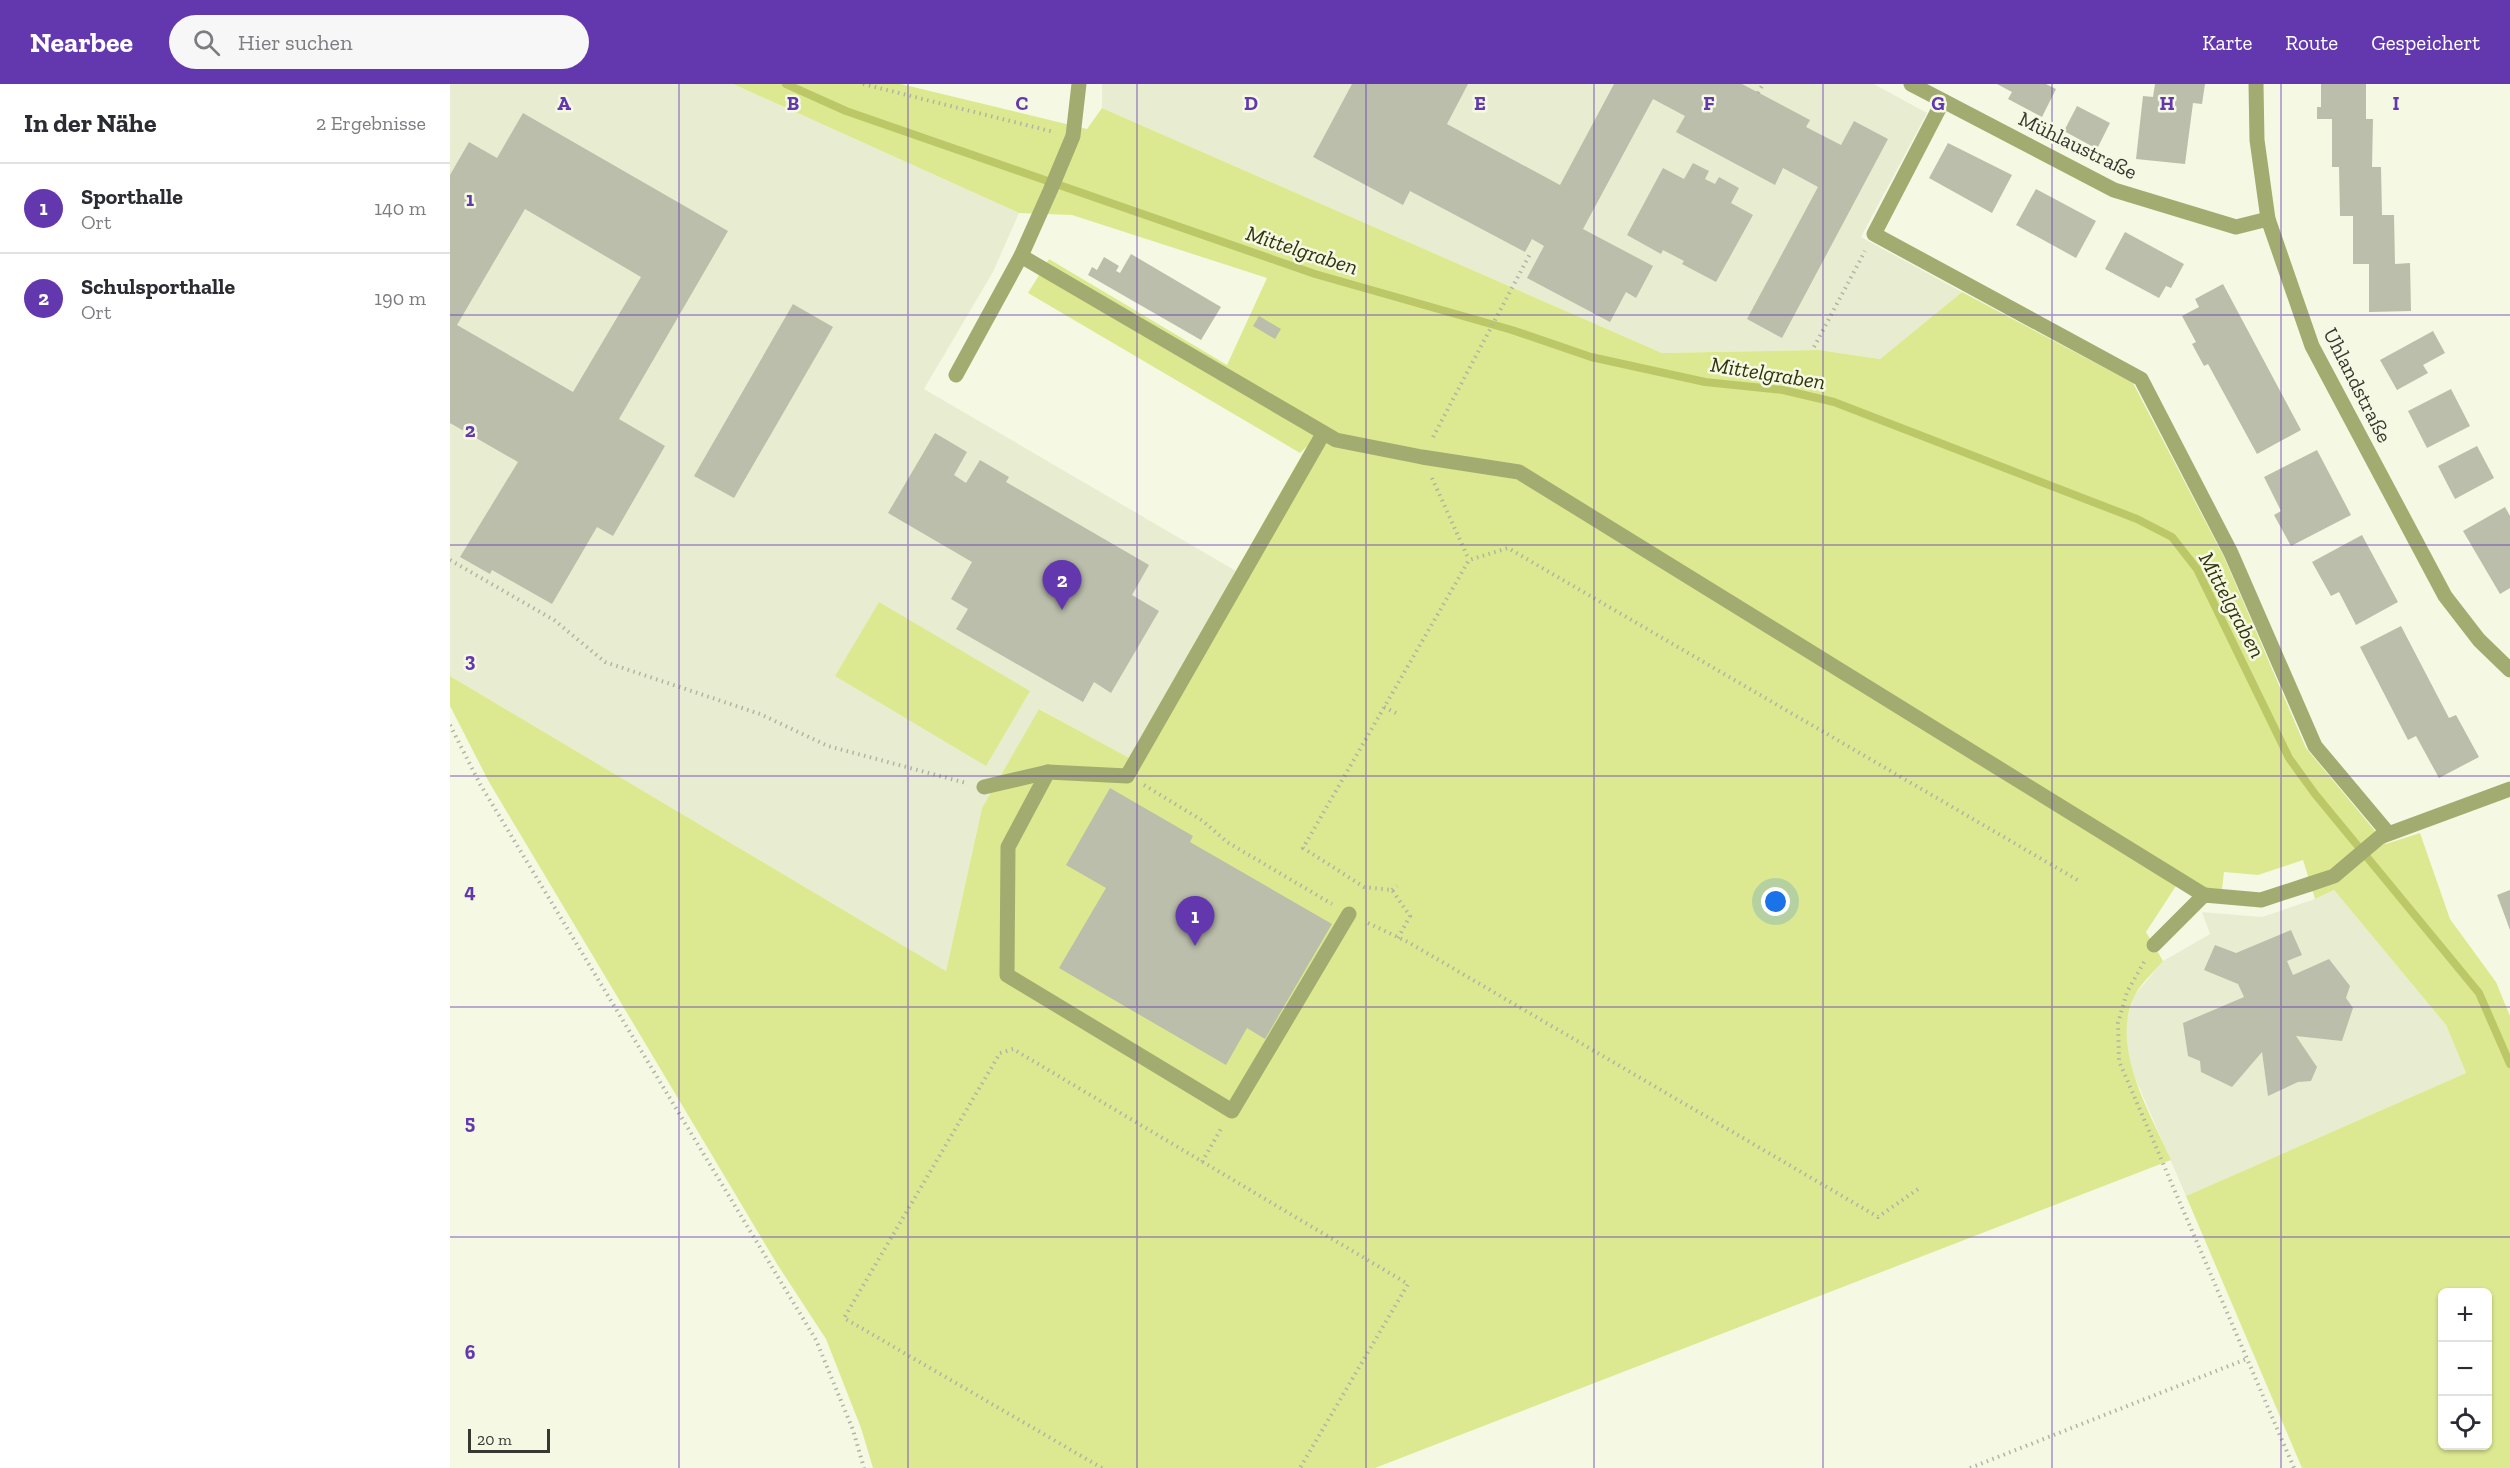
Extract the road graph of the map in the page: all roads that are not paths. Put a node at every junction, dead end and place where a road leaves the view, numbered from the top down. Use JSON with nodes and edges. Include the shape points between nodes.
{"nodes":[{"id":1,"x":1080,"y":84,"type":"edge"},
{"id":2,"x":1911,"y":84,"type":"edge"},
{"id":3,"x":2256,"y":84,"type":"edge"},
{"id":4,"x":1943,"y":101,"type":"junction"},
{"id":5,"x":2268,"y":219,"type":"junction"},
{"id":6,"x":1021,"y":256,"type":"junction"},
{"id":7,"x":956,"y":375,"type":"dead end"},
{"id":8,"x":1323,"y":434,"type":"junction"},
{"id":9,"x":2510,"y":670,"type":"edge"},
{"id":10,"x":1048,"y":772,"type":"junction"},
{"id":11,"x":984,"y":787,"type":"road end"},
{"id":12,"x":2510,"y":789,"type":"edge"},
{"id":13,"x":2384,"y":835,"type":"junction"},
{"id":14,"x":2204,"y":895,"type":"junction"},
{"id":15,"x":1349,"y":914,"type":"road end"},
{"id":16,"x":2154,"y":945,"type":"road end"}],
"edges":[{"from":1,"to":6,"type":"street","via":[[1072,136]]},
{"from":2,"to":4,"type":"street","name":"Mühlaustraße"},
{"from":3,"to":5,"type":"street","name":"Uhlandstraße","via":[[2257,140]]},
{"from":4,"to":5,"type":"street","name":"Mühlaustraße","via":[[2114,190],[2236,227]]},
{"from":4,"to":13,"type":"street","via":[[1874,234],[2141,379],[2231,553],[2315,746]]},
{"from":5,"to":9,"type":"street","name":"Uhlandstraße","via":[[2312,346],[2445,596]]},
{"from":6,"to":7,"type":"street"},
{"from":6,"to":8,"type":"street"},
{"from":8,"to":10,"type":"street","via":[[1127,776]]},
{"from":8,"to":14,"type":"street","via":[[1422,457],[1519,472]]},
{"from":10,"to":11,"type":"street"},
{"from":10,"to":15,"type":"street","via":[[1008,847],[1007,975],[1232,1111]]},
{"from":12,"to":13,"type":"street"},
{"from":13,"to":14,"type":"street","via":[[2334,876],[2260,900]]},
{"from":14,"to":16,"type":"street"}]}
